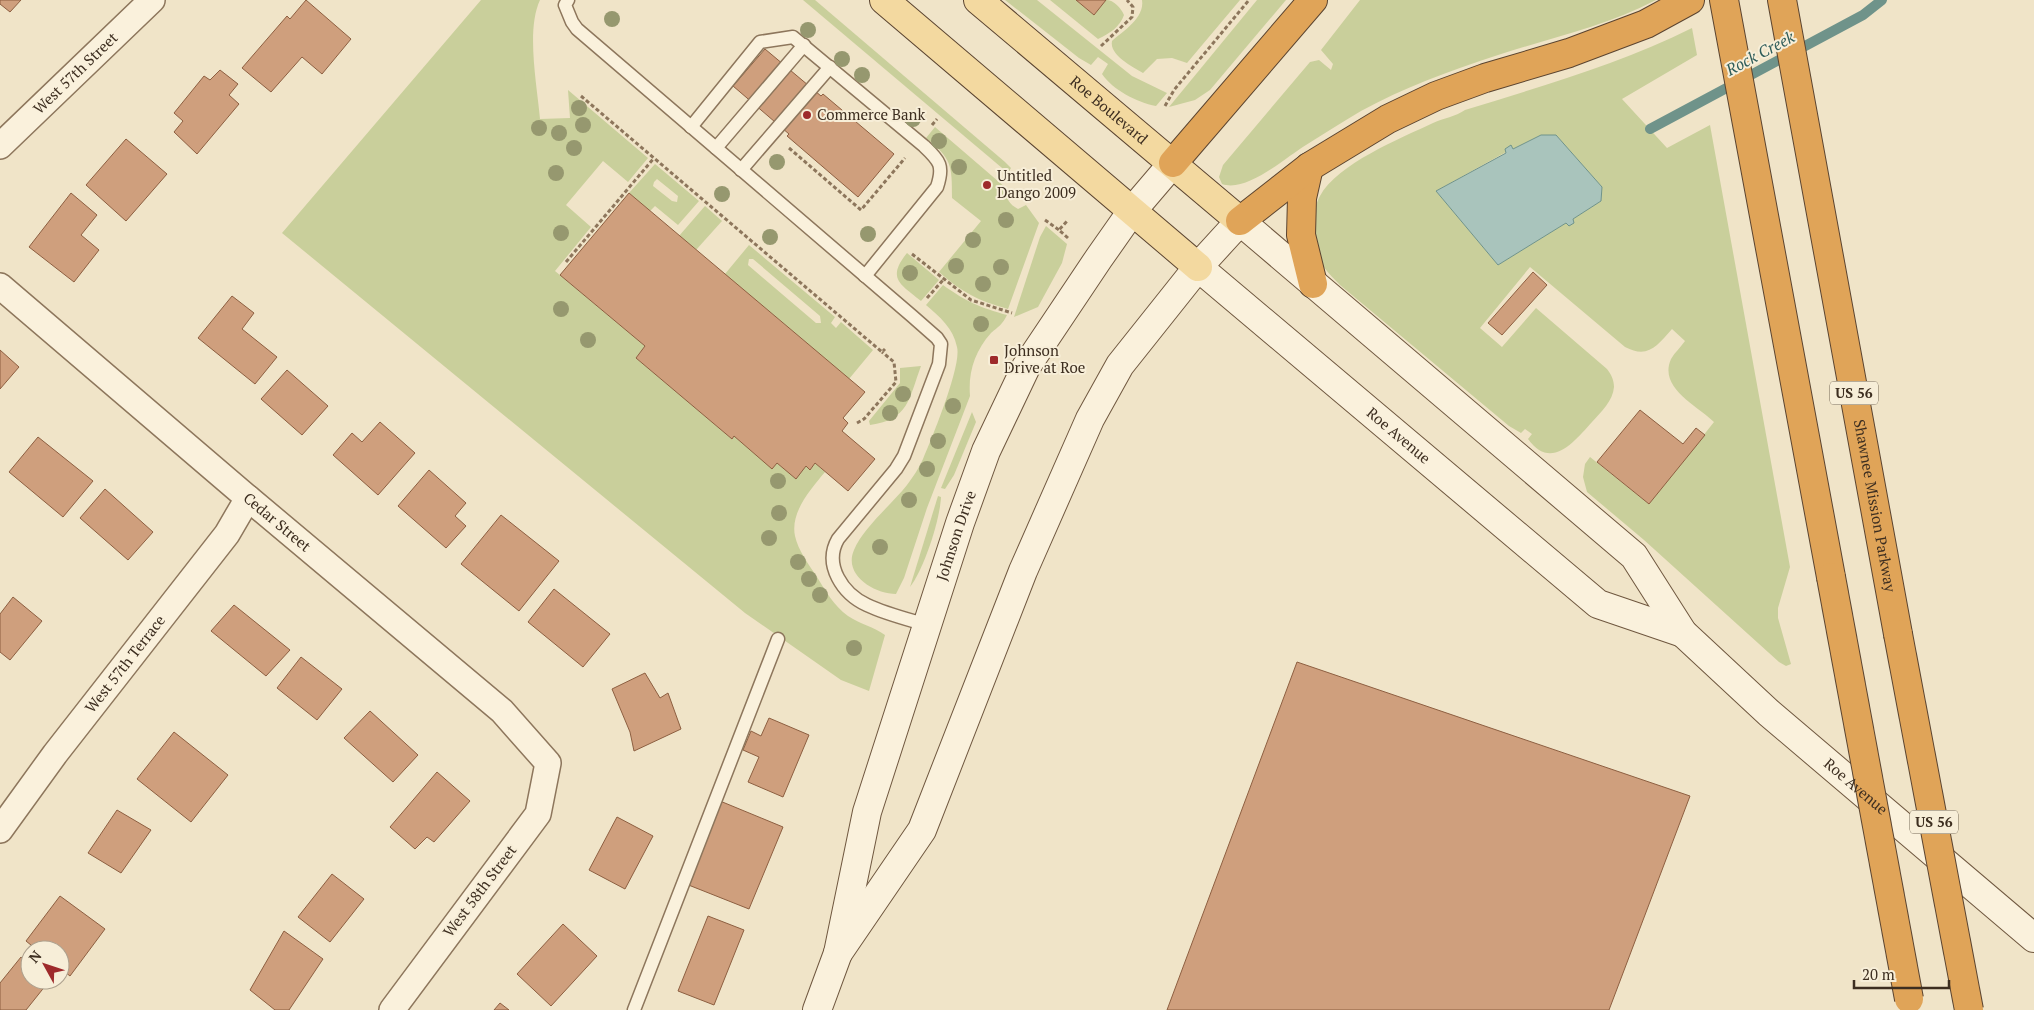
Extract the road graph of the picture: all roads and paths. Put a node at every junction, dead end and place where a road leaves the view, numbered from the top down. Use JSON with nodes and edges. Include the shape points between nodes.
{"nodes":[{"id":1,"x":152,"y":0,"type":"edge"},
{"id":2,"x":568,"y":0,"type":"edge"},
{"id":3,"x":884,"y":0,"type":"edge"},
{"id":4,"x":978,"y":0,"type":"edge"},
{"id":5,"x":1127,"y":0,"type":"edge"},
{"id":6,"x":1249,"y":0,"type":"edge"},
{"id":7,"x":1313,"y":0,"type":"edge"},
{"id":8,"x":1690,"y":0,"type":"edge"},
{"id":9,"x":1724,"y":0,"type":"edge"},
{"id":10,"x":1782,"y":0,"type":"edge"},
{"id":11,"x":804,"y":45,"type":"junction"},
{"id":12,"x":1101,"y":46,"type":"dead end"},
{"id":13,"x":830,"y":67,"type":"junction"},
{"id":14,"x":581,"y":96,"type":"dead end"},
{"id":15,"x":1165,"y":106,"type":"dead end"},
{"id":16,"x":691,"y":127,"type":"junction"},
{"id":17,"x":782,"y":143,"type":"dead end"},
{"id":18,"x":0,"y":146,"type":"edge"},
{"id":19,"x":716,"y":148,"type":"junction"},
{"id":20,"x":907,"y":155,"type":"dead end"},
{"id":21,"x":654,"y":158,"type":"junction"},
{"id":22,"x":1173,"y":163,"type":"junction"},
{"id":23,"x":1309,"y":167,"type":"junction"},
{"id":24,"x":741,"y":170,"type":"junction"},
{"id":25,"x":1132,"y":211,"type":"junction"},
{"id":26,"x":1045,"y":220,"type":"dead end"},
{"id":27,"x":1068,"y":220,"type":"dead end"},
{"id":28,"x":1240,"y":221,"type":"junction"},
{"id":29,"x":1059,"y":230,"type":"junction"},
{"id":30,"x":1068,"y":238,"type":"dead end"},
{"id":31,"x":912,"y":254,"type":"dead end"},
{"id":32,"x":566,"y":262,"type":"dead end"},
{"id":33,"x":1198,"y":267,"type":"junction"},
{"id":34,"x":864,"y":276,"type":"junction"},
{"id":35,"x":943,"y":280,"type":"junction"},
{"id":36,"x":1312,"y":284,"type":"junction"},
{"id":37,"x":0,"y":286,"type":"edge"},
{"id":38,"x":923,"y":303,"type":"dead end"},
{"id":39,"x":1012,"y":313,"type":"dead end"},
{"id":40,"x":857,"y":423,"type":"dead end"},
{"id":41,"x":248,"y":498,"type":"junction"},
{"id":42,"x":927,"y":625,"type":"junction"},
{"id":43,"x":1682,"y":632,"type":"junction"},
{"id":44,"x":778,"y":639,"type":"dead end"},
{"id":45,"x":548,"y":764,"type":"joint"},
{"id":46,"x":0,"y":830,"type":"edge"},
{"id":47,"x":2034,"y":938,"type":"edge"},
{"id":48,"x":838,"y":953,"type":"junction"},
{"id":49,"x":1910,"y":1004,"type":"edge"},
{"id":50,"x":392,"y":1010,"type":"edge"},
{"id":51,"x":634,"y":1010,"type":"edge"},
{"id":52,"x":817,"y":1010,"type":"edge"},
{"id":53,"x":1969,"y":1010,"type":"edge"}],
"edges":[{"from":1,"to":18,"type":"street","name":"West 57th Street"},
{"from":2,"to":16,"type":"lane","via":[[565,5],[567,12],[578,30]]},
{"from":3,"to":25,"type":"main road"},
{"from":4,"to":22,"type":"main road","name":"Roe Boulevard"},
{"from":5,"to":12,"type":"path","via":[[1133,7],[1132,17]]},
{"from":6,"to":15,"type":"path","via":[[1174,90]]},
{"from":7,"to":22,"type":"highway"},
{"from":8,"to":23,"type":"highway","via":[[1646,24],[1436,96],[1388,119]]},
{"from":9,"to":49,"type":"highway","bridge":true},
{"from":10,"to":53,"type":"highway","name":"Shawnee Mission Parkway","number":"US 56","bridge":true},
{"from":11,"to":13,"type":"lane"},
{"from":11,"to":16,"type":"lane","via":[[793,36],[760,42]]},
{"from":11,"to":19,"type":"lane"},
{"from":13,"to":24,"type":"lane"},
{"from":13,"to":34,"type":"lane","via":[[940,163],[937,187]]},
{"from":14,"to":21,"type":"path"},
{"from":16,"to":19,"type":"lane"},
{"from":17,"to":20,"type":"path","via":[[861,210]]},
{"from":19,"to":24,"type":"lane"},
{"from":21,"to":32,"type":"path"},
{"from":21,"to":40,"type":"path","via":[[894,362],[896,382]]},
{"from":22,"to":25,"type":"main road","name":"Johnson Drive"},
{"from":22,"to":28,"type":"main road","name":"Roe Boulevard"},
{"from":23,"to":28,"type":"highway"},
{"from":23,"to":36,"type":"highway","via":[[1302,198],[1300,235]]},
{"from":24,"to":34,"type":"lane"},
{"from":25,"to":33,"type":"main road","name":"Roe Avenue"},
{"from":25,"to":42,"type":"main road","name":"Johnson Drive","via":[[1026,367],[986,451]]},
{"from":26,"to":29,"type":"path"},
{"from":27,"to":29,"type":"path"},
{"from":28,"to":33,"type":"main road","name":"Johnson Drive"},
{"from":28,"to":36,"type":"main road","name":"Roe Avenue"},
{"from":29,"to":30,"type":"path"},
{"from":31,"to":35,"type":"path"},
{"from":33,"to":43,"type":"main road","name":"Roe Avenue","via":[[1598,604]]},
{"from":33,"to":48,"type":"main road","name":"Johnson Drive","via":[[1120,365],[1090,419],[1023,571],[922,830]]},
{"from":34,"to":42,"type":"lane","via":[[937,338],[941,356],[904,456],[888,482],[838,540],[833,548],[833,565],[840,582],[858,600]]},
{"from":35,"to":38,"type":"path"},
{"from":35,"to":39,"type":"path","via":[[971,300]]},
{"from":36,"to":43,"type":"main road","name":"Roe Avenue","via":[[1634,556]]},
{"from":37,"to":41,"type":"street","name":"Cedar Street"},
{"from":41,"to":45,"type":"street","name":"Cedar Street","via":[[502,710]]},
{"from":41,"to":46,"type":"street","name":"West 57th Terrace","via":[[227,534],[55,754]]},
{"from":42,"to":48,"type":"main road","name":"Johnson Drive","via":[[867,812]]},
{"from":43,"to":47,"type":"main road","name":"Roe Avenue","via":[[1769,714]]},
{"from":44,"to":51,"type":"lane"},
{"from":45,"to":50,"type":"street","name":"West 58th Street","via":[[538,814]]},
{"from":48,"to":52,"type":"main road","name":"Johnson Drive"}]}
